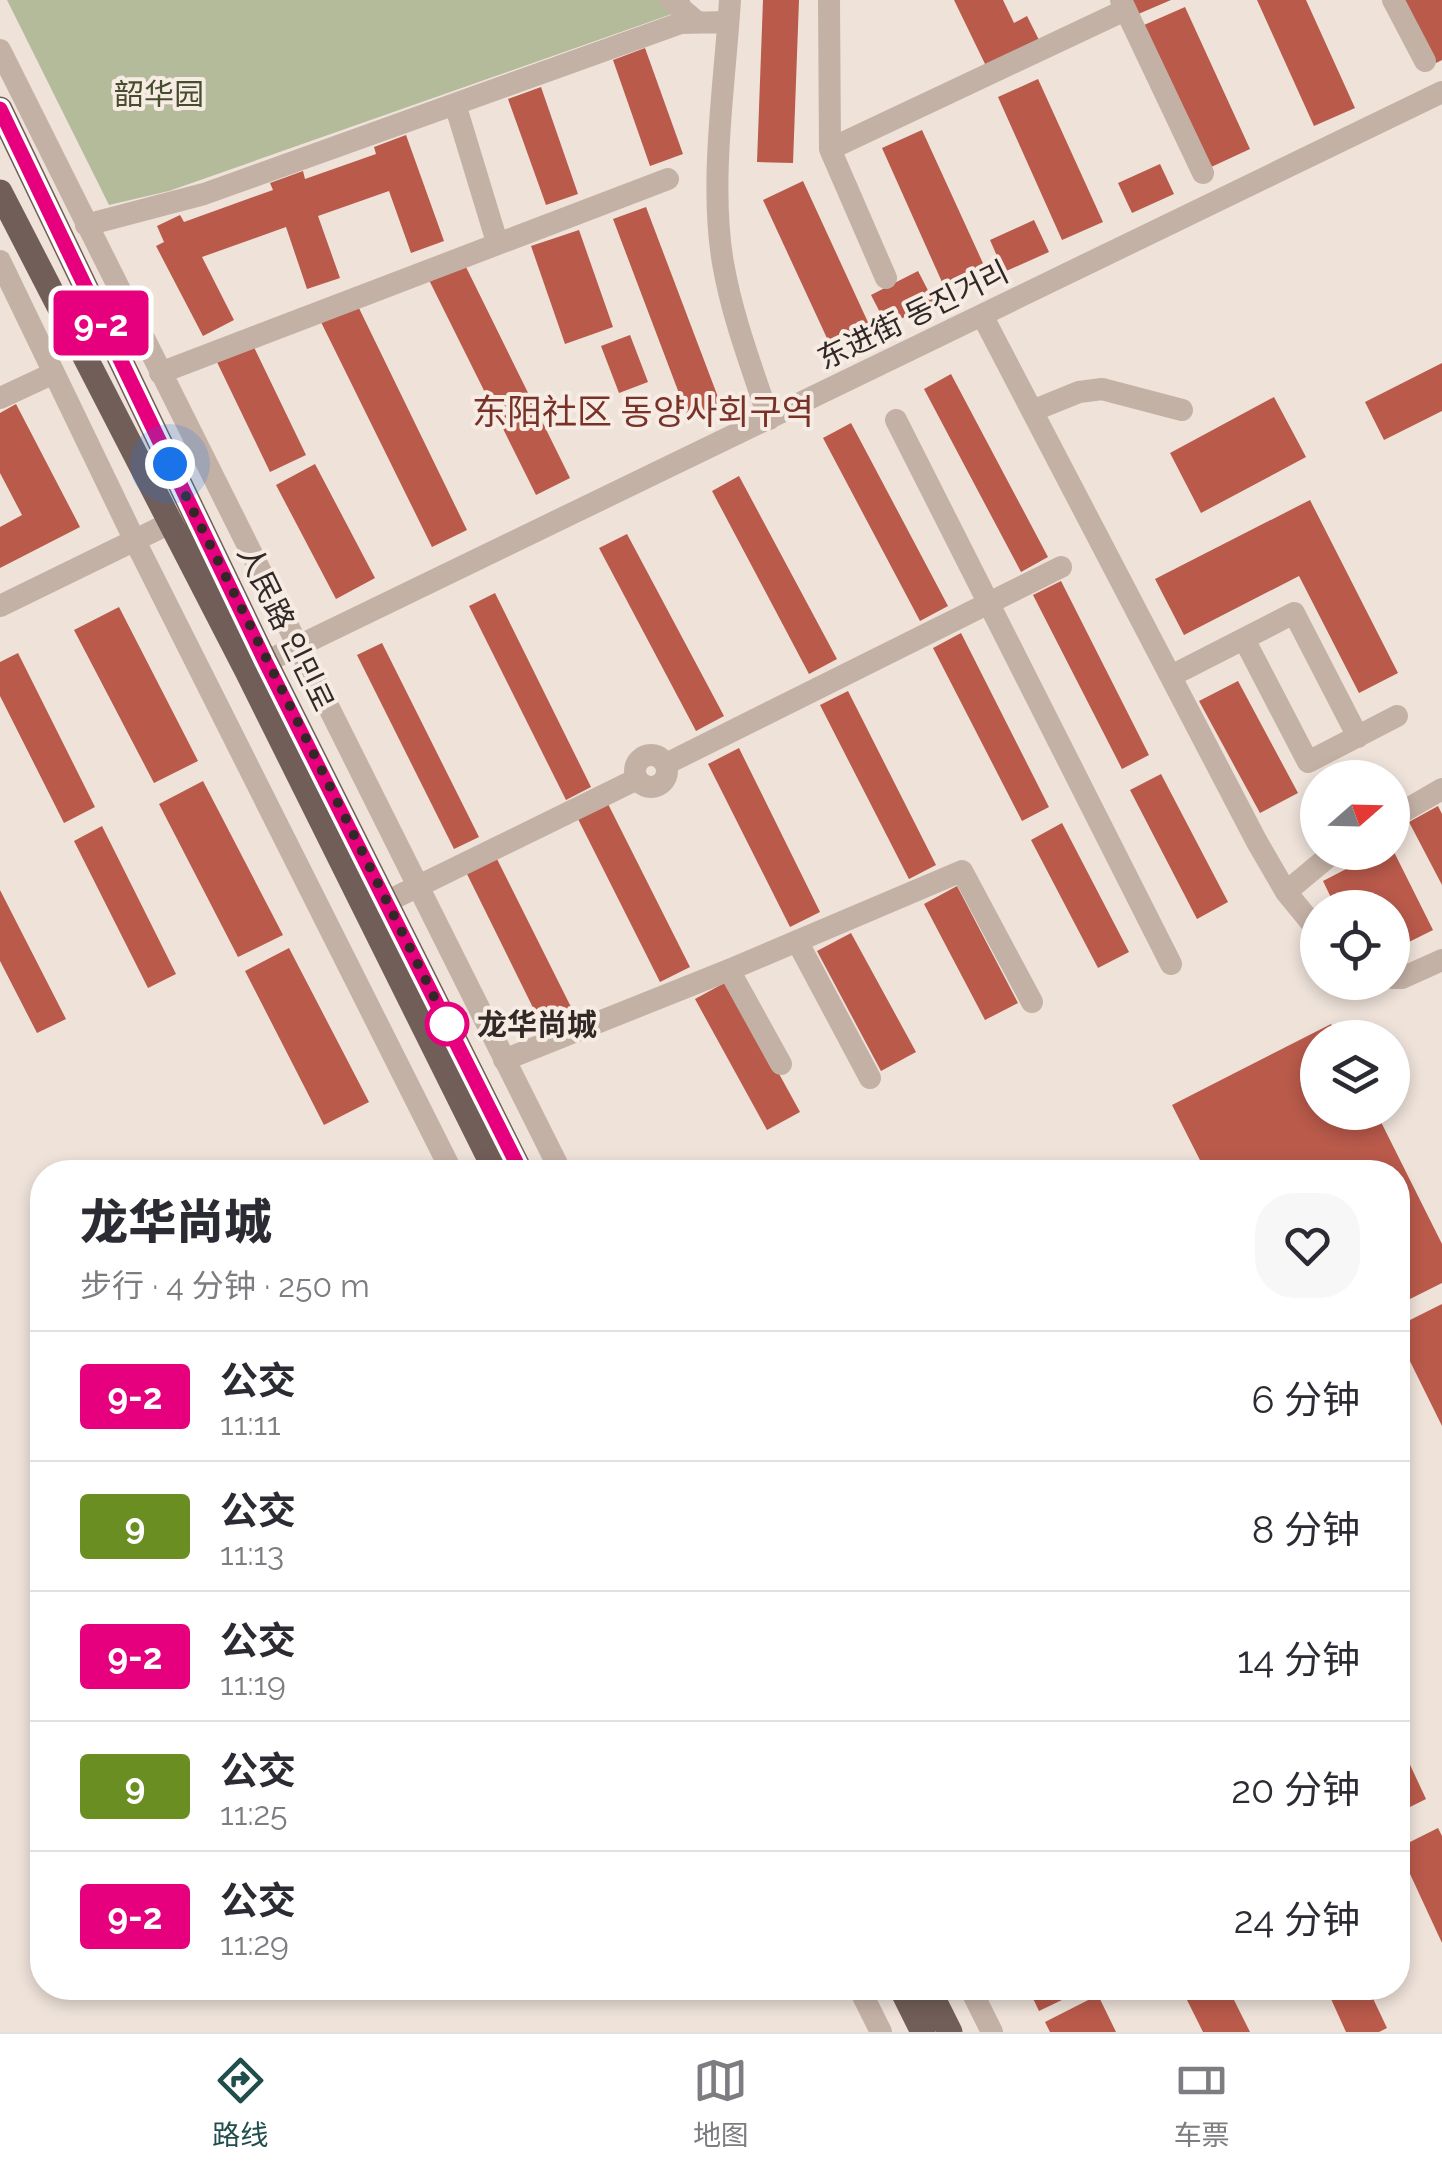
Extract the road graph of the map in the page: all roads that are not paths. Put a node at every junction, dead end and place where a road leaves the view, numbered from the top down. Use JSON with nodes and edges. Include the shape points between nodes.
{"nodes":[{"id":1,"x":670,"y":0,"type":"edge"},
{"id":2,"x":829,"y":0,"type":"edge"},
{"id":3,"x":1393,"y":0,"type":"edge"},
{"id":4,"x":1123,"y":5,"type":"edge"},
{"id":5,"x":729,"y":11,"type":"edge"},
{"id":6,"x":697,"y":22,"type":"junction"},
{"id":7,"x":0,"y":50,"type":"edge"},
{"id":8,"x":1425,"y":61,"type":"dead end"},
{"id":9,"x":1442,"y":92,"type":"edge"},
{"id":10,"x":454,"y":104,"type":"junction"},
{"id":11,"x":0,"y":109,"type":"edge"},
{"id":12,"x":830,"y":149,"type":"junction"},
{"id":13,"x":1203,"y":173,"type":"dead end"},
{"id":14,"x":668,"y":179,"type":"dead end"},
{"id":15,"x":0,"y":192,"type":"edge"},
{"id":16,"x":86,"y":226,"type":"junction"},
{"id":17,"x":497,"y":242,"type":"junction"},
{"id":18,"x":0,"y":262,"type":"edge"},
{"id":19,"x":886,"y":278,"type":"dead end"},
{"id":20,"x":982,"y":314,"type":"junction"},
{"id":21,"x":133,"y":318,"type":"junction"},
{"id":22,"x":106,"y":333,"type":"junction"},
{"id":23,"x":54,"y":373,"type":"junction"},
{"id":24,"x":160,"y":373,"type":"junction"},
{"id":25,"x":0,"y":398,"type":"edge"},
{"id":26,"x":1182,"y":410,"type":"dead end"},
{"id":27,"x":1032,"y":412,"type":"junction"},
{"id":28,"x":769,"y":419,"type":"junction"},
{"id":29,"x":896,"y":420,"type":"dead end"},
{"id":30,"x":170,"y":523,"type":"junction"},
{"id":31,"x":136,"y":540,"type":"junction"},
{"id":32,"x":1060,"y":568,"type":"dead end"},
{"id":33,"x":989,"y":603,"type":"junction"},
{"id":34,"x":0,"y":606,"type":"edge"},
{"id":35,"x":1244,"y":639,"type":"junction"},
{"id":36,"x":297,"y":646,"type":"junction"},
{"id":37,"x":256,"y":666,"type":"junction"},
{"id":38,"x":1171,"y":676,"type":"junction"},
{"id":39,"x":1398,"y":716,"type":"dead end"},
{"id":40,"x":1358,"y":737,"type":"junction"},
{"id":41,"x":1442,"y":789,"type":"edge"},
{"id":42,"x":1410,"y":808,"type":"edge"},
{"id":43,"x":1312,"y":870,"type":"edge"},
{"id":44,"x":418,"y":886,"type":"junction"},
{"id":45,"x":1286,"y":892,"type":"junction"},
{"id":46,"x":386,"y":902,"type":"junction"},
{"id":47,"x":1300,"y":909,"type":"edge"},
{"id":48,"x":798,"y":941,"type":"junction"},
{"id":49,"x":1442,"y":960,"type":"edge"},
{"id":50,"x":1171,"y":964,"type":"dead end"},
{"id":51,"x":729,"y":970,"type":"junction"},
{"id":52,"x":1410,"y":974,"type":"edge"},
{"id":53,"x":1032,"y":1002,"type":"dead end"},
{"id":54,"x":504,"y":1060,"type":"junction"},
{"id":55,"x":781,"y":1064,"type":"dead end"},
{"id":56,"x":870,"y":1078,"type":"dead end"},
{"id":57,"x":446,"y":1160,"type":"edge"},
{"id":58,"x":490,"y":1160,"type":"edge"},
{"id":59,"x":515,"y":1160,"type":"edge"},
{"id":60,"x":555,"y":1160,"type":"edge"},
{"id":61,"x":865,"y":2000,"type":"edge"},
{"id":62,"x":907,"y":2000,"type":"edge"},
{"id":63,"x":934,"y":2000,"type":"edge"},
{"id":64,"x":976,"y":2000,"type":"edge"},
{"id":65,"x":882,"y":2032,"type":"edge"},
{"id":66,"x":923,"y":2032,"type":"edge"},
{"id":67,"x":950,"y":2032,"type":"edge"},
{"id":68,"x":992,"y":2032,"type":"edge"}],
"edges":[{"from":1,"to":6,"type":"street"},
{"from":2,"to":12,"type":"street"},
{"from":3,"to":8,"type":"street"},
{"from":4,"to":12,"type":"street"},
{"from":4,"to":13,"type":"street"},
{"from":5,"to":6,"type":"street"},
{"from":5,"to":28,"type":"street","via":[[719,181],[722,260]]},
{"from":6,"to":10,"type":"street","via":[[681,22]]},
{"from":7,"to":16,"type":"street"},
{"from":9,"to":20,"type":"street","name":"东进街 동진거리"},
{"from":10,"to":16,"type":"street","via":[[189,199]]},
{"from":10,"to":17,"type":"street"},
{"from":11,"to":22,"type":"main road","name":"人民路 인민로"},
{"from":12,"to":19,"type":"street"},
{"from":14,"to":17,"type":"street"},
{"from":15,"to":30,"type":"main road","name":"人民路 인민로"},
{"from":16,"to":21,"type":"street"},
{"from":17,"to":24,"type":"street"},
{"from":18,"to":23,"type":"street"},
{"from":20,"to":27,"type":"street"},
{"from":20,"to":28,"type":"street","name":"东进街 동진거리"},
{"from":21,"to":22,"type":"main road"},
{"from":21,"to":24,"type":"street"},
{"from":22,"to":37,"type":"main road","name":"人民路 인민로"},
{"from":23,"to":25,"type":"street"},
{"from":23,"to":31,"type":"street"},
{"from":24,"to":36,"type":"street"},
{"from":26,"to":27,"type":"street","via":[[1102,389]]},
{"from":27,"to":38,"type":"street"},
{"from":28,"to":36,"type":"street","name":"东进街 동진거리"},
{"from":29,"to":33,"type":"street"},
{"from":30,"to":31,"type":"street"},
{"from":30,"to":37,"type":"main road","name":"人民路 인민로"},
{"from":31,"to":34,"type":"street"},
{"from":31,"to":57,"type":"street"},
{"from":32,"to":33,"type":"street"},
{"from":33,"to":44,"type":"street","via":[[666,764],[665,780],[656,786],[637,780]]},
{"from":33,"to":50,"type":"street"},
{"from":35,"to":38,"type":"street"},
{"from":35,"to":40,"type":"street","via":[[1308,762]]},
{"from":35,"to":40,"type":"street","via":[[1294,613]]},
{"from":36,"to":37,"type":"street","name":"东进街 동진거리"},
{"from":36,"to":44,"type":"street"},
{"from":37,"to":46,"type":"main road","name":"人民路 인민로"},
{"from":37,"to":58,"type":"main road","name":"人民路 인민로"},
{"from":38,"to":45,"type":"street"},
{"from":39,"to":40,"type":"street"},
{"from":41,"to":42,"type":"street"},
{"from":43,"to":45,"type":"street"},
{"from":44,"to":46,"type":"street"},
{"from":44,"to":54,"type":"street"},
{"from":45,"to":47,"type":"street"},
{"from":46,"to":59,"type":"main road","name":"人民路 인민로"},
{"from":48,"to":51,"type":"street"},
{"from":48,"to":53,"type":"street","via":[[962,871]]},
{"from":48,"to":56,"type":"street"},
{"from":49,"to":52,"type":"street"},
{"from":51,"to":54,"type":"street"},
{"from":51,"to":55,"type":"street"},
{"from":54,"to":60,"type":"street"},
{"from":61,"to":65,"type":"street"},
{"from":62,"to":66,"type":"main road"},
{"from":63,"to":67,"type":"main road"},
{"from":64,"to":68,"type":"street"}]}
